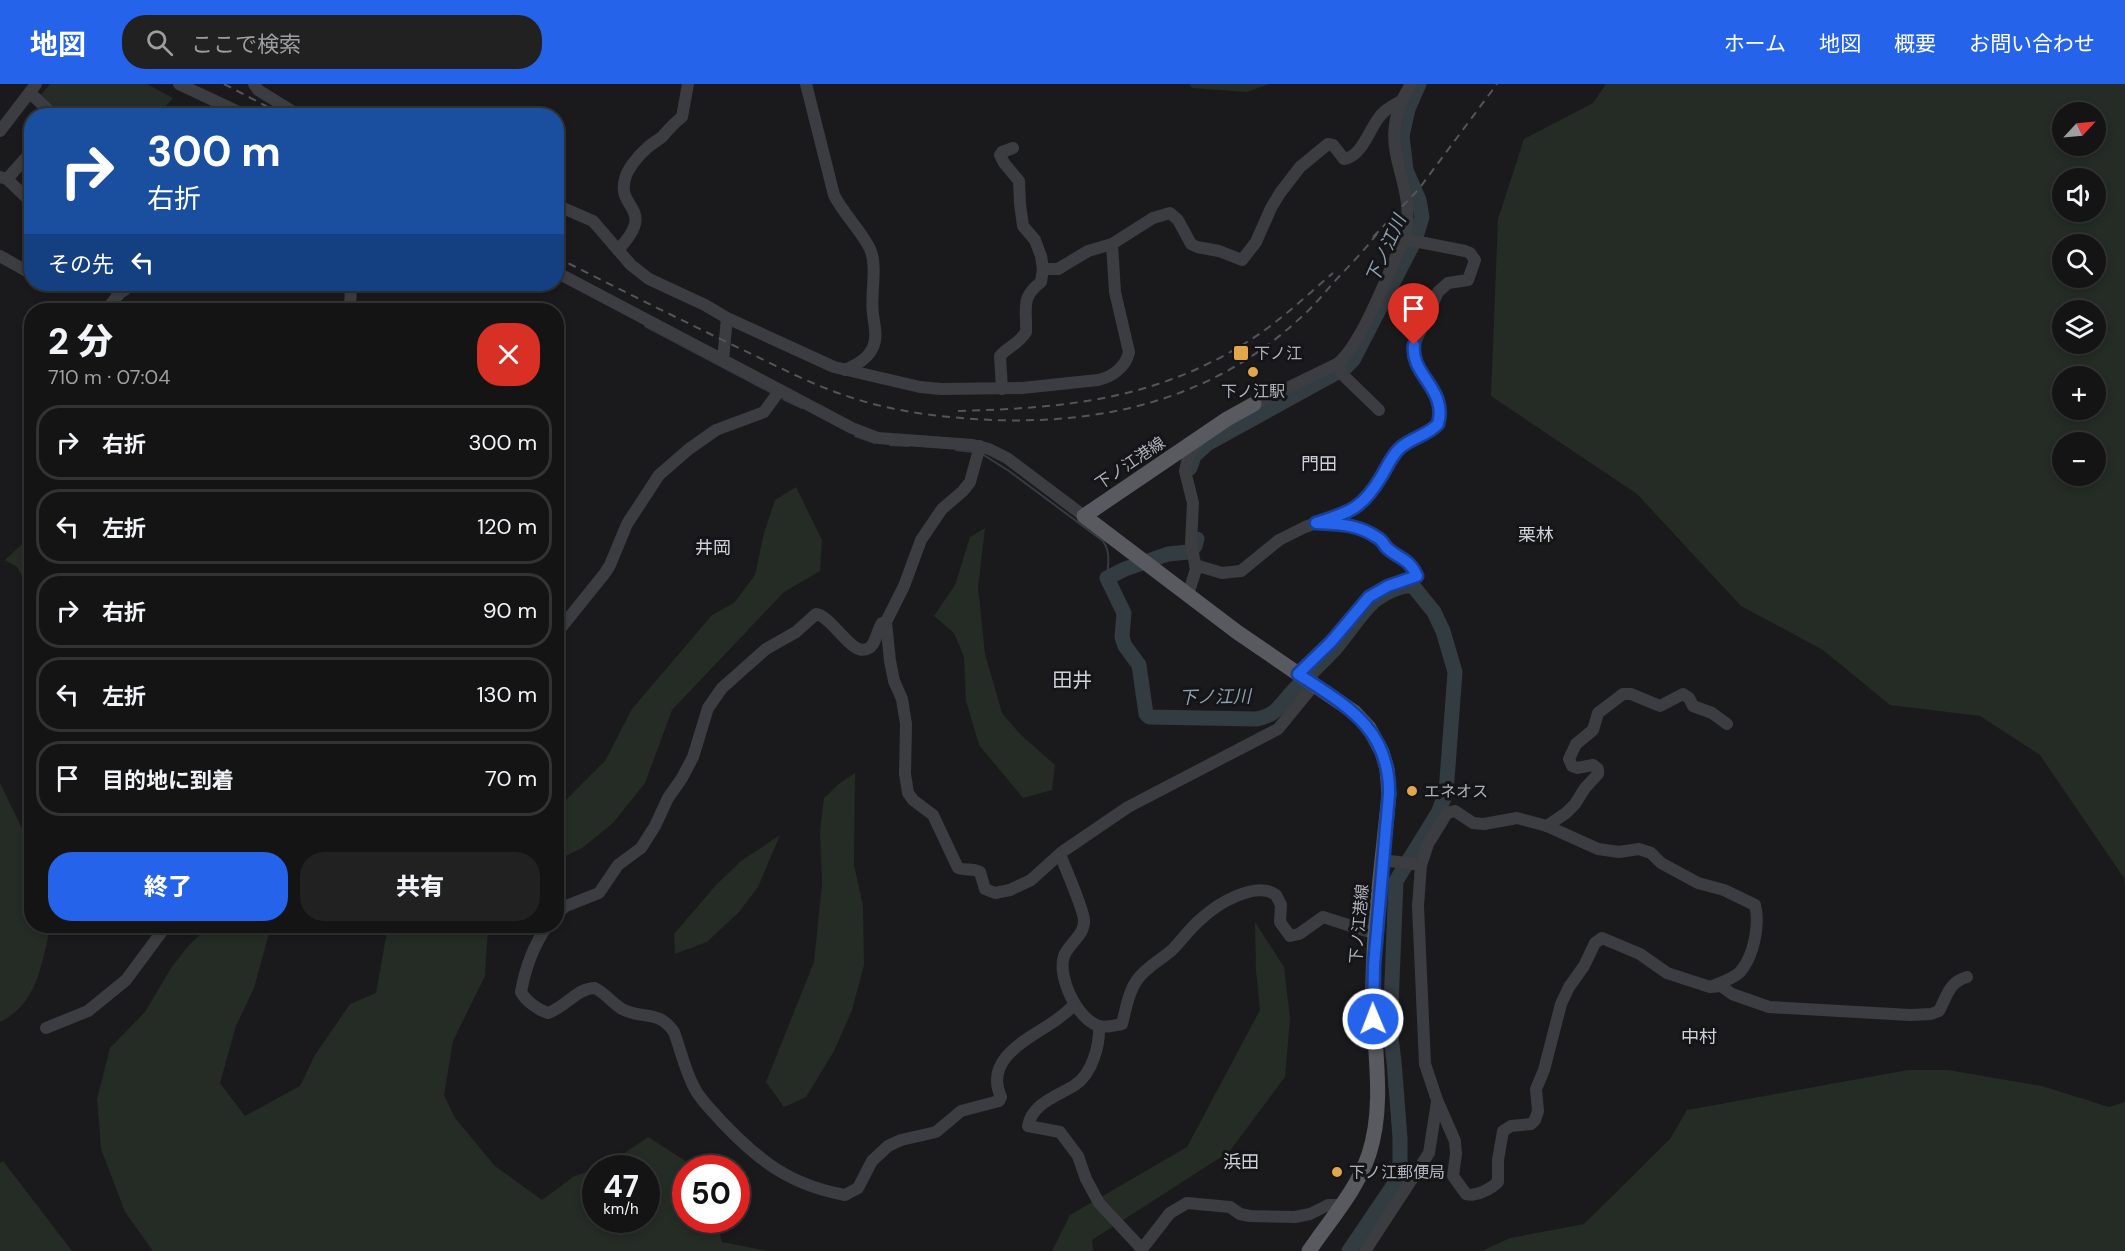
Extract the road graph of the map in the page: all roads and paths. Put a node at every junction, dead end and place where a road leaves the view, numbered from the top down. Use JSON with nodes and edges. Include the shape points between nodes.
{"nodes":[{"id":1,"x":179,"y":84,"type":"edge"},
{"id":2,"x":254,"y":84,"type":"edge"},
{"id":3,"x":688,"y":84,"type":"edge"},
{"id":4,"x":806,"y":84,"type":"edge"},
{"id":5,"x":1411,"y":84,"type":"edge"},
{"id":6,"x":33,"y":88,"type":"edge"},
{"id":7,"x":1401,"y":101,"type":"junction"},
{"id":8,"x":49,"y":108,"type":"edge"},
{"id":9,"x":230,"y":108,"type":"edge"},
{"id":10,"x":287,"y":108,"type":"edge"},
{"id":11,"x":0,"y":132,"type":"edge"},
{"id":12,"x":1013,"y":148,"type":"dead end"},
{"id":13,"x":24,"y":159,"type":"edge"},
{"id":14,"x":4,"y":178,"type":"edge"},
{"id":15,"x":24,"y":196,"type":"edge"},
{"id":16,"x":564,"y":208,"type":"edge"},
{"id":17,"x":1410,"y":241,"type":"junction"},
{"id":18,"x":1112,"y":244,"type":"junction"},
{"id":19,"x":618,"y":250,"type":"junction"},
{"id":20,"x":0,"y":256,"type":"edge"},
{"id":21,"x":1043,"y":269,"type":"junction"},
{"id":22,"x":24,"y":270,"type":"edge"},
{"id":23,"x":564,"y":276,"type":"edge"},
{"id":24,"x":118,"y":291,"type":"edge"},
{"id":25,"x":123,"y":291,"type":"edge"},
{"id":26,"x":120,"y":293,"type":"junction"},
{"id":27,"x":112,"y":303,"type":"edge"},
{"id":28,"x":727,"y":318,"type":"junction"},
{"id":29,"x":723,"y":360,"type":"junction"},
{"id":30,"x":1339,"y":369,"type":"junction"},
{"id":31,"x":845,"y":370,"type":"junction"},
{"id":32,"x":1002,"y":389,"type":"junction"},
{"id":33,"x":780,"y":390,"type":"junction"},
{"id":34,"x":1254,"y":404,"type":"joint"},
{"id":35,"x":1379,"y":410,"type":"dead end"},
{"id":36,"x":1205,"y":434,"type":"junction"},
{"id":37,"x":978,"y":451,"type":"junction"},
{"id":38,"x":1084,"y":516,"type":"junction"},
{"id":39,"x":1316,"y":523,"type":"junction"},
{"id":40,"x":1195,"y":565,"type":"junction"},
{"id":41,"x":1188,"y":595,"type":"junction"},
{"id":42,"x":886,"y":622,"type":"junction"},
{"id":43,"x":564,"y":624,"type":"edge"},
{"id":44,"x":1299,"y":675,"type":"junction"},
{"id":45,"x":1314,"y":685,"type":"junction"},
{"id":46,"x":1727,"y":724,"type":"dead end"},
{"id":47,"x":1547,"y":826,"type":"junction"},
{"id":48,"x":1060,"y":854,"type":"junction"},
{"id":49,"x":1388,"y":861,"type":"junction"},
{"id":50,"x":1419,"y":865,"type":"junction"},
{"id":51,"x":564,"y":907,"type":"edge"},
{"id":52,"x":161,"y":933,"type":"edge"},
{"id":53,"x":543,"y":933,"type":"edge"},
{"id":54,"x":1376,"y":934,"type":"junction"},
{"id":55,"x":1967,"y":977,"type":"dead end"},
{"id":56,"x":1710,"y":987,"type":"junction"},
{"id":57,"x":1074,"y":1005,"type":"junction"},
{"id":58,"x":1099,"y":1026,"type":"junction"},
{"id":59,"x":46,"y":1028,"type":"dead end"},
{"id":60,"x":1437,"y":1100,"type":"junction"},
{"id":61,"x":1341,"y":1205,"type":"junction"},
{"id":62,"x":1143,"y":1250,"type":"edge"},
{"id":63,"x":1309,"y":1251,"type":"edge"},
{"id":64,"x":1365,"y":1251,"type":"edge"}],
"edges":[{"from":1,"to":9,"type":"street"},
{"from":2,"to":10,"type":"street"},
{"from":3,"to":19,"type":"street","via":[[682,117],[647,148],[625,177],[625,192],[636,225]]},
{"from":4,"to":31,"type":"street","via":[[834,195],[873,258],[875,341],[863,360]]},
{"from":5,"to":7,"type":"street"},
{"from":6,"to":8,"type":"street"},
{"from":6,"to":11,"type":"street"},
{"from":7,"to":17,"type":"street","via":[[1393,139],[1408,205]]},
{"from":7,"to":18,"type":"street","via":[[1381,116],[1351,157],[1342,158],[1328,144],[1300,167],[1273,204],[1256,242],[1242,260],[1197,248],[1170,213],[1153,218]]},
{"from":12,"to":21,"type":"street","via":[[1000,155],[1018,179],[1023,226],[1038,246]]},
{"from":13,"to":14,"type":"street"},
{"from":14,"to":15,"type":"street"},
{"from":16,"to":19,"type":"street","via":[[593,221]]},
{"from":17,"to":30,"type":"street"},
{"from":17,"to":39,"type":"street","via":[[1465,251],[1474,260],[1468,280],[1448,283],[1438,292],[1414,345],[1420,371],[1438,399],[1438,424],[1400,448],[1360,505]]},
{"from":18,"to":21,"type":"street","via":[[1088,250],[1058,269]]},
{"from":18,"to":32,"type":"street","via":[[1115,292],[1129,348],[1124,364],[1098,380]]},
{"from":19,"to":28,"type":"street","via":[[643,275]]},
{"from":20,"to":22,"type":"street"},
{"from":21,"to":32,"type":"street","via":[[1041,282],[1026,298],[1026,332],[1000,356]]},
{"from":23,"to":29,"type":"street"},
{"from":24,"to":26,"type":"street"},
{"from":25,"to":26,"type":"street"},
{"from":26,"to":27,"type":"street"},
{"from":28,"to":29,"type":"street"},
{"from":28,"to":31,"type":"street"},
{"from":29,"to":33,"type":"street"},
{"from":30,"to":34,"type":"street"},
{"from":30,"to":35,"type":"street"},
{"from":31,"to":32,"type":"street","via":[[920,387]]},
{"from":33,"to":37,"type":"street","via":[[878,438]]},
{"from":33,"to":43,"type":"street","via":[[764,412],[716,430],[659,475],[627,524],[605,573]]},
{"from":34,"to":36,"type":"main road","name":"下ノ江港線"},
{"from":36,"to":38,"type":"main road","name":"下ノ江港線"},
{"from":36,"to":40,"type":"street","via":[[1192,448],[1185,466],[1192,503]]},
{"from":37,"to":38,"type":"street","via":[[995,451],[1007,458]]},
{"from":37,"to":42,"type":"street","via":[[968,487],[942,509],[921,540]]},
{"from":38,"to":41,"type":"main road"},
{"from":39,"to":40,"type":"street","via":[[1279,540],[1241,571],[1222,573]]},
{"from":39,"to":44,"type":"street","via":[[1344,524],[1367,531],[1413,566],[1417,576],[1369,597]]},
{"from":40,"to":41,"type":"street"},
{"from":41,"to":44,"type":"main road"},
{"from":42,"to":48,"type":"street","via":[[890,662],[906,724],[908,793],[933,815],[958,868],[980,872],[985,889],[995,893],[1031,880]]},
{"from":42,"to":51,"type":"street","via":[[879,627],[871,647],[860,650],[827,619],[816,614],[743,668],[708,708],[693,757],[641,848],[618,865],[598,893]]},
{"from":44,"to":45,"type":"main road","name":"下ノ江港線"},
{"from":45,"to":48,"type":"street","via":[[1278,729],[1128,807]]},
{"from":45,"to":49,"type":"main road","name":"下ノ江港線","via":[[1358,716],[1382,752],[1389,784]]},
{"from":46,"to":47,"type":"street","via":[[1693,706],[1683,694],[1660,706],[1623,694],[1598,713],[1593,730],[1576,744],[1569,759],[1577,768],[1593,765],[1598,774],[1575,804]]},
{"from":47,"to":50,"type":"street","via":[[1517,818],[1473,823],[1457,812],[1449,812]]},
{"from":47,"to":56,"type":"street","via":[[1598,849],[1639,849],[1651,853],[1660,863],[1698,883],[1755,905],[1756,927],[1743,967],[1738,974]]},
{"from":48,"to":57,"type":"street","via":[[1084,919],[1082,931],[1063,958],[1063,975]]},
{"from":49,"to":50,"type":"street"},
{"from":49,"to":54,"type":"main road","name":"下ノ江港線"},
{"from":50,"to":60,"type":"street","via":[[1425,1061]]},
{"from":52,"to":59,"type":"street","via":[[126,980],[88,1011]]},
{"from":53,"to":57,"type":"street","via":[[528,967],[521,992],[525,997],[548,1012],[583,990],[595,988],[624,1010],[660,1018],[674,1032],[695,1089],[732,1132],[780,1172],[820,1190],[845,1195],[858,1188],[872,1161],[888,1146],[936,1132],[961,1111],[999,1101],[997,1072],[1010,1051]]},
{"from":54,"to":58,"type":"street","via":[[1323,916],[1290,936],[1280,922],[1281,905],[1276,895],[1263,890],[1245,892],[1202,918],[1138,979],[1122,1024]]},
{"from":54,"to":61,"type":"main road","name":"下ノ江港線","via":[[1376,1124],[1365,1165]]},
{"from":55,"to":56,"type":"street","via":[[1951,985],[1939,1011],[1918,1015],[1769,1007],[1732,994],[1722,986]]},
{"from":56,"to":60,"type":"street","via":[[1667,973],[1640,954],[1611,941],[1602,938],[1594,943],[1561,1004],[1536,1089],[1535,1120],[1530,1125],[1511,1126],[1503,1131],[1498,1182],[1477,1194],[1466,1194],[1453,1176],[1456,1145]]},
{"from":57,"to":58,"type":"street"},
{"from":58,"to":62,"type":"street","via":[[1100,1038],[1085,1074],[1039,1107],[1029,1126],[1060,1132],[1078,1156],[1099,1203]]},
{"from":60,"to":64,"type":"street","via":[[1428,1153]]},
{"from":61,"to":62,"type":"street","via":[[1328,1205],[1295,1216],[1250,1216],[1230,1207],[1187,1203],[1170,1214]]},
{"from":61,"to":63,"type":"main road","name":"下ノ江港線"}]}
